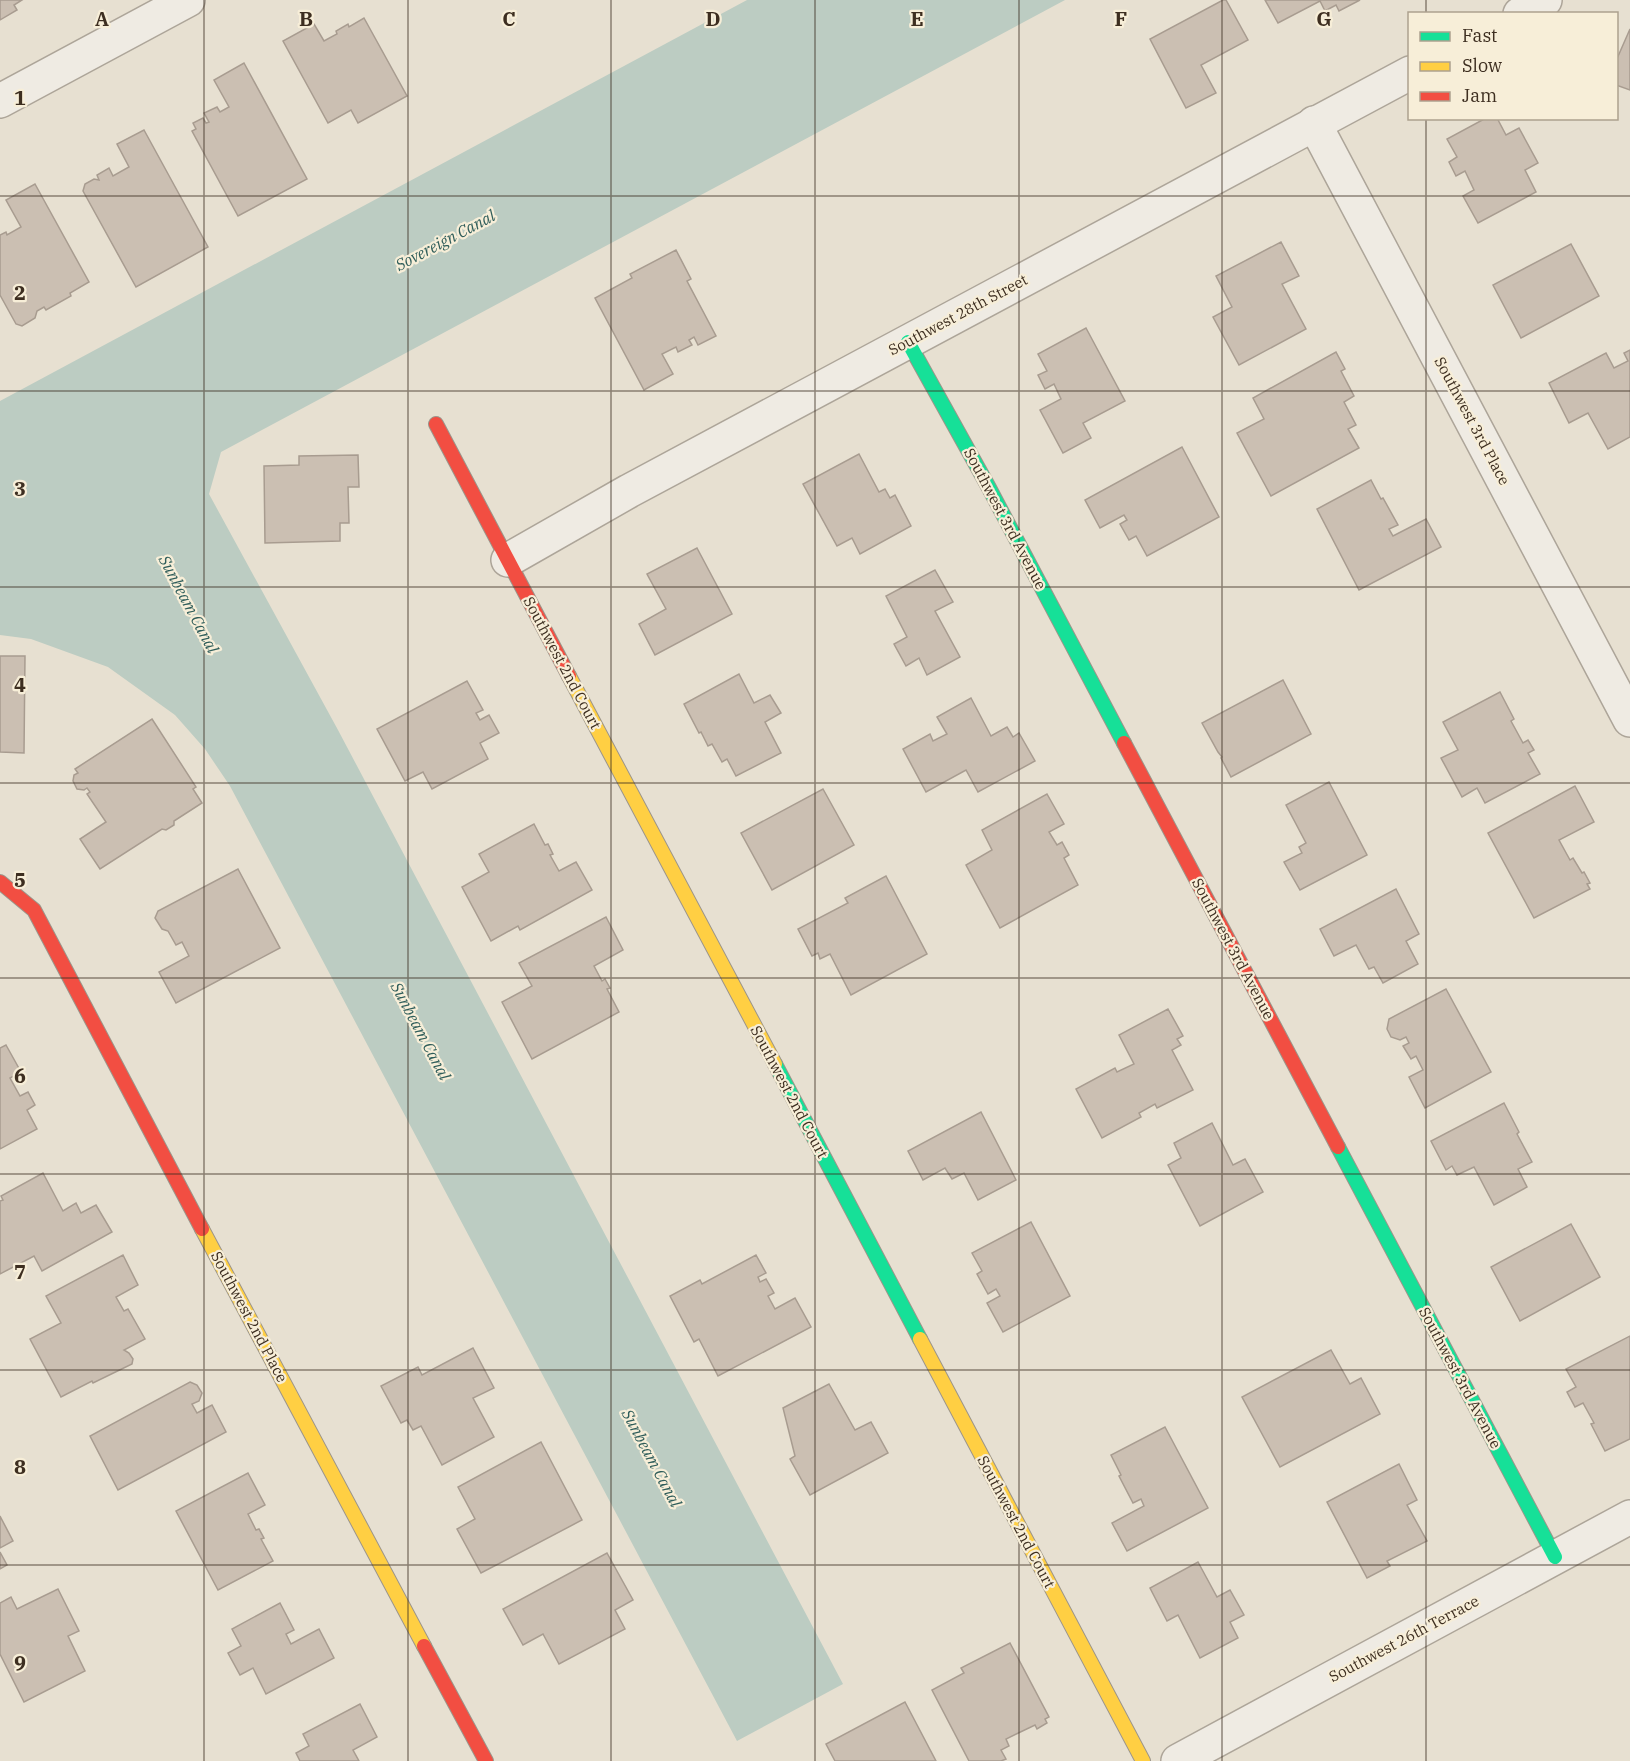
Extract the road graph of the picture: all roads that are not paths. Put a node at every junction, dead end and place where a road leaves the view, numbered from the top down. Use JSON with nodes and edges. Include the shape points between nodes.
{"nodes":[{"id":1,"x":188,"y":0,"type":"edge"},
{"id":2,"x":1545,"y":0,"type":"edge"},
{"id":3,"x":1524,"y":12,"type":"edge"},
{"id":4,"x":1408,"y":73,"type":"edge"},
{"id":5,"x":0,"y":101,"type":"edge"},
{"id":6,"x":1314,"y":123,"type":"junction"},
{"id":7,"x":908,"y":342,"type":"junction"},
{"id":8,"x":436,"y":424,"type":"dead end"},
{"id":9,"x":508,"y":560,"type":"junction"},
{"id":10,"x":1630,"y":720,"type":"edge"},
{"id":11,"x":0,"y":882,"type":"edge"},
{"id":12,"x":1630,"y":1517,"type":"edge"},
{"id":13,"x":1555,"y":1557,"type":"junction"},
{"id":14,"x":486,"y":1761,"type":"edge"},
{"id":15,"x":1143,"y":1761,"type":"edge"},
{"id":16,"x":1178,"y":1761,"type":"edge"}],
"edges":[{"from":1,"to":5,"type":"street"},
{"from":2,"to":3,"type":"street"},
{"from":4,"to":6,"type":"street","name":"Southwest 28th Street"},
{"from":6,"to":7,"type":"street","name":"Southwest 28th Street"},
{"from":6,"to":10,"type":"street","name":"Southwest 3rd Place"},
{"from":7,"to":9,"type":"street","name":"Southwest 28th Street"},
{"from":7,"to":13,"type":"street","name":"Southwest 3rd Avenue","via":[[994,497]]},
{"from":8,"to":9,"type":"street","name":"Southwest 2nd Court"},
{"from":9,"to":15,"type":"street","name":"Southwest 2nd Court"},
{"from":11,"to":14,"type":"street","name":"Southwest 2nd Place","via":[[34,910]]},
{"from":12,"to":13,"type":"street","name":"Southwest 26th Terrace"},
{"from":13,"to":16,"type":"street","name":"Southwest 26th Terrace"}]}
